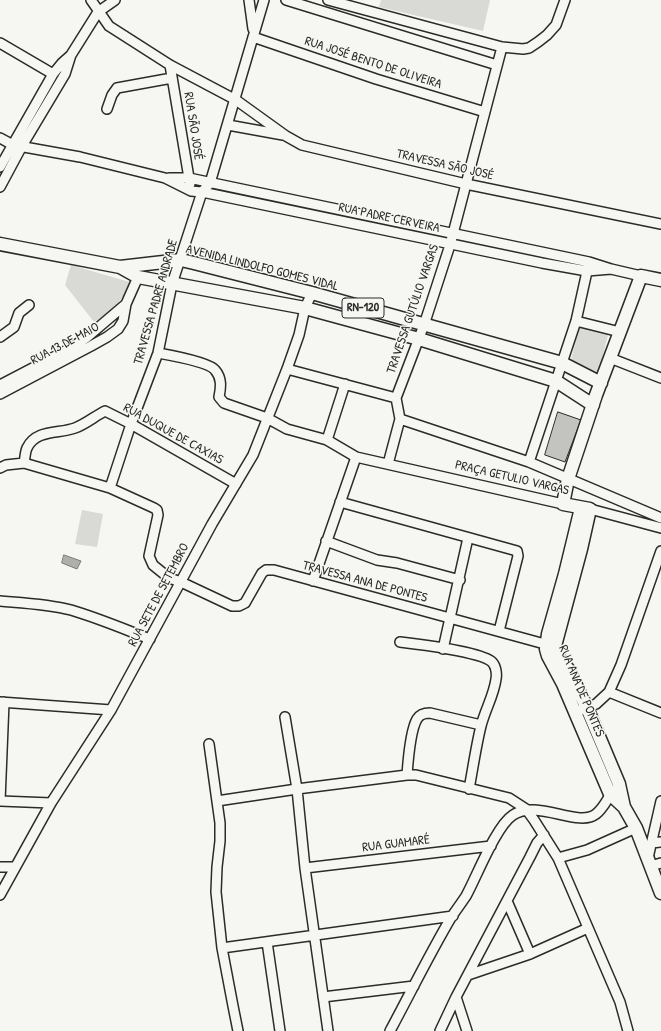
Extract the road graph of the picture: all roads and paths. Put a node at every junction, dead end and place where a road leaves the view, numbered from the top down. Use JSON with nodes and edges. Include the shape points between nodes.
{"nodes":[{"id":1,"x":91,"y":0,"type":"edge"},
{"id":2,"x":115,"y":0,"type":"edge"},
{"id":3,"x":249,"y":0,"type":"edge"},
{"id":4,"x":264,"y":0,"type":"edge"},
{"id":5,"x":286,"y":0,"type":"edge"},
{"id":6,"x":328,"y":0,"type":"edge"},
{"id":7,"x":565,"y":0,"type":"edge"},
{"id":8,"x":98,"y":12,"type":"junction"},
{"id":9,"x":253,"y":34,"type":"junction"},
{"id":10,"x":0,"y":43,"type":"edge"},
{"id":11,"x":502,"y":47,"type":"junction"},
{"id":12,"x":71,"y":55,"type":"junction"},
{"id":13,"x":170,"y":65,"type":"junction"},
{"id":14,"x":497,"y":65,"type":"junction"},
{"id":15,"x":54,"y":74,"type":"junction"},
{"id":16,"x":172,"y":78,"type":"junction"},
{"id":17,"x":236,"y":100,"type":"junction"},
{"id":18,"x":107,"y":109,"type":"dead end"},
{"id":19,"x":485,"y":112,"type":"junction"},
{"id":20,"x":228,"y":125,"type":"junction"},
{"id":21,"x":286,"y":136,"type":"junction"},
{"id":22,"x":0,"y":138,"type":"edge"},
{"id":23,"x":18,"y":145,"type":"junction"},
{"id":24,"x":0,"y":167,"type":"edge"},
{"id":25,"x":165,"y":178,"type":"junction"},
{"id":26,"x":189,"y":178,"type":"junction"},
{"id":27,"x":210,"y":183,"type":"junction"},
{"id":28,"x":466,"y":184,"type":"junction"},
{"id":29,"x":0,"y":187,"type":"edge"},
{"id":30,"x":191,"y":191,"type":"junction"},
{"id":31,"x":202,"y":192,"type":"junction"},
{"id":32,"x":661,"y":224,"type":"edge"},
{"id":33,"x":453,"y":234,"type":"junction"},
{"id":34,"x":0,"y":244,"type":"edge"},
{"id":35,"x":450,"y":245,"type":"junction"},
{"id":36,"x":180,"y":260,"type":"junction"},
{"id":37,"x":589,"y":262,"type":"junction"},
{"id":38,"x":120,"y":267,"type":"junction"},
{"id":39,"x":611,"y":269,"type":"junction"},
{"id":40,"x":587,"y":271,"type":"junction"},
{"id":41,"x":641,"y":276,"type":"junction"},
{"id":42,"x":138,"y":277,"type":"junction"},
{"id":43,"x":661,"y":280,"type":"edge"},
{"id":44,"x":172,"y":284,"type":"junction"},
{"id":45,"x":312,"y":293,"type":"junction"},
{"id":46,"x":126,"y":304,"type":"junction"},
{"id":47,"x":29,"y":305,"type":"dead end"},
{"id":48,"x":306,"y":308,"type":"junction"},
{"id":49,"x":576,"y":321,"type":"junction"},
{"id":50,"x":424,"y":325,"type":"junction"},
{"id":51,"x":620,"y":332,"type":"junction"},
{"id":52,"x":0,"y":337,"type":"edge"},
{"id":53,"x":419,"y":339,"type":"junction"},
{"id":54,"x":89,"y":342,"type":"junction"},
{"id":55,"x":158,"y":353,"type":"junction"},
{"id":56,"x":610,"y":358,"type":"junction"},
{"id":57,"x":562,"y":363,"type":"junction"},
{"id":58,"x":287,"y":369,"type":"junction"},
{"id":59,"x":661,"y":378,"type":"edge"},
{"id":60,"x":556,"y":382,"type":"junction"},
{"id":61,"x":601,"y":383,"type":"junction"},
{"id":62,"x":345,"y":384,"type":"junction"},
{"id":63,"x":0,"y":385,"type":"edge"},
{"id":64,"x":0,"y":394,"type":"edge"},
{"id":65,"x":396,"y":398,"type":"junction"},
{"id":66,"x":593,"y":405,"type":"junction"},
{"id":67,"x":267,"y":418,"type":"junction"},
{"id":68,"x":400,"y":419,"type":"junction"},
{"id":69,"x":131,"y":424,"type":"junction"},
{"id":70,"x":326,"y":440,"type":"junction"},
{"id":71,"x":356,"y":457,"type":"junction"},
{"id":72,"x":529,"y":462,"type":"junction"},
{"id":73,"x":24,"y":463,"type":"junction"},
{"id":74,"x":388,"y":464,"type":"junction"},
{"id":75,"x":0,"y":468,"type":"edge"},
{"id":76,"x":568,"y":479,"type":"junction"},
{"id":77,"x":236,"y":484,"type":"junction"},
{"id":78,"x":110,"y":488,"type":"junction"},
{"id":79,"x":340,"y":502,"type":"junction"},
{"id":80,"x":563,"y":504,"type":"junction"},
{"id":81,"x":585,"y":508,"type":"junction"},
{"id":82,"x":661,"y":518,"type":"edge"},
{"id":83,"x":661,"y":528,"type":"edge"},
{"id":84,"x":468,"y":538,"type":"junction"},
{"id":85,"x":326,"y":541,"type":"junction"},
{"id":86,"x":661,"y":551,"type":"edge"},
{"id":87,"x":460,"y":580,"type":"junction"},
{"id":88,"x":313,"y":581,"type":"junction"},
{"id":89,"x":185,"y":584,"type":"junction"},
{"id":90,"x":0,"y":600,"type":"edge"},
{"id":91,"x":450,"y":619,"type":"junction"},
{"id":92,"x":499,"y":631,"type":"junction"},
{"id":93,"x":150,"y":639,"type":"junction"},
{"id":94,"x":400,"y":642,"type":"dead end"},
{"id":95,"x":550,"y":645,"type":"junction"},
{"id":96,"x":443,"y":649,"type":"junction"},
{"id":97,"x":609,"y":692,"type":"junction"},
{"id":98,"x":2,"y":702,"type":"edge"},
{"id":99,"x":587,"y":708,"type":"junction"},
{"id":100,"x":111,"y":710,"type":"junction"},
{"id":101,"x":576,"y":712,"type":"junction"},
{"id":102,"x":661,"y":713,"type":"edge"},
{"id":103,"x":285,"y":717,"type":"dead end"},
{"id":104,"x":481,"y":725,"type":"junction"},
{"id":105,"x":208,"y":744,"type":"dead end"},
{"id":106,"x":604,"y":748,"type":"junction"},
{"id":107,"x":592,"y":753,"type":"junction"},
{"id":108,"x":406,"y":775,"type":"junction"},
{"id":109,"x":619,"y":784,"type":"junction"},
{"id":110,"x":297,"y":789,"type":"junction"},
{"id":111,"x":469,"y":789,"type":"junction"},
{"id":112,"x":610,"y":794,"type":"junction"},
{"id":113,"x":0,"y":801,"type":"edge"},
{"id":114,"x":217,"y":801,"type":"junction"},
{"id":115,"x":661,"y":801,"type":"edge"},
{"id":116,"x":51,"y":803,"type":"junction"},
{"id":117,"x":624,"y":807,"type":"junction"},
{"id":118,"x":526,"y":809,"type":"junction"},
{"id":119,"x":636,"y":828,"type":"junction"},
{"id":120,"x":544,"y":835,"type":"junction"},
{"id":121,"x":661,"y":842,"type":"edge"},
{"id":122,"x":651,"y":843,"type":"junction"},
{"id":123,"x":491,"y":846,"type":"junction"},
{"id":124,"x":558,"y":858,"type":"junction"},
{"id":125,"x":653,"y":863,"type":"edge"},
{"id":126,"x":0,"y":867,"type":"edge"},
{"id":127,"x":15,"y":867,"type":"junction"},
{"id":128,"x":305,"y":868,"type":"junction"},
{"id":129,"x":661,"y":893,"type":"edge"},
{"id":130,"x":0,"y":895,"type":"edge"},
{"id":131,"x":507,"y":901,"type":"junction"},
{"id":132,"x":452,"y":916,"type":"junction"},
{"id":133,"x":588,"y":928,"type":"junction"},
{"id":134,"x":314,"y":936,"type":"junction"},
{"id":135,"x":267,"y":942,"type":"junction"},
{"id":136,"x":222,"y":948,"type":"junction"},
{"id":137,"x":530,"y":954,"type":"junction"},
{"id":138,"x":468,"y":974,"type":"junction"},
{"id":139,"x":414,"y":986,"type":"junction"},
{"id":140,"x":323,"y":997,"type":"junction"},
{"id":141,"x":456,"y":997,"type":"junction"},
{"id":142,"x":238,"y":1031,"type":"edge"},
{"id":143,"x":280,"y":1031,"type":"edge"},
{"id":144,"x":328,"y":1031,"type":"edge"},
{"id":145,"x":390,"y":1031,"type":"edge"},
{"id":146,"x":440,"y":1031,"type":"edge"},
{"id":147,"x":467,"y":1031,"type":"edge"},
{"id":148,"x":628,"y":1031,"type":"edge"}],
"edges":[{"from":1,"to":8,"type":"street","name":"TRAVESSA SÃO JOSÉ"},
{"from":2,"to":8,"type":"street"},
{"from":3,"to":9,"type":"street","name":"TRAVESSA PADRE ANDRADE"},
{"from":4,"to":9,"type":"street","name":"TRAVESSA PADRE ANDRADE"},
{"from":5,"to":14,"type":"street"},
{"from":6,"to":11,"type":"street"},
{"from":7,"to":11,"type":"street","via":[[556,25],[547,35],[529,48],[518,50]]},
{"from":8,"to":12,"type":"street"},
{"from":8,"to":13,"type":"street","name":"TRAVESSA SÃO JOSÉ","via":[[110,26]]},
{"from":9,"to":17,"type":"street","name":"TRAVESSA PADRE ANDRADE"},
{"from":9,"to":19,"type":"street","name":"RUA JOSÉ BENTO DE OLIVEIRA","via":[[376,79]]},
{"from":10,"to":15,"type":"street"},
{"from":11,"to":14,"type":"street","name":"TRAVESSA GUTÚLIO VARGAS"},
{"from":12,"to":15,"type":"street","via":[[62,62]]},
{"from":12,"to":23,"type":"street","via":[[65,74]]},
{"from":13,"to":16,"type":"street","name":"RUA SÃO JOSÉ"},
{"from":13,"to":17,"type":"street","name":"TRAVESSA SÃO JOSÉ"},
{"from":14,"to":19,"type":"street","name":"TRAVESSA GUTÚLIO VARGAS"},
{"from":15,"to":23,"type":"street"},
{"from":16,"to":18,"type":"street","via":[[117,88]]},
{"from":16,"to":26,"type":"street","name":"RUA SÃO JOSÉ"},
{"from":17,"to":20,"type":"street","name":"TRAVESSA PADRE ANDRADE"},
{"from":17,"to":21,"type":"street","name":"TRAVESSA SÃO JOSÉ"},
{"from":19,"to":28,"type":"street","name":"TRAVESSA GUTÚLIO VARGAS"},
{"from":20,"to":21,"type":"street"},
{"from":20,"to":27,"type":"street","name":"TRAVESSA PADRE ANDRADE"},
{"from":21,"to":28,"type":"street","name":"TRAVESSA SÃO JOSÉ","via":[[315,149]]},
{"from":22,"to":23,"type":"street","name":"RUA PADRE CERVEIRA"},
{"from":23,"to":24,"type":"street"},
{"from":23,"to":25,"type":"street","name":"RUA PADRE CERVEIRA"},
{"from":23,"to":29,"type":"street"},
{"from":25,"to":26,"type":"street","name":"RUA PADRE CERVEIRA"},
{"from":25,"to":30,"type":"street","name":"RUA PADRE CERVEIRA"},
{"from":26,"to":27,"type":"street","name":"RUA PADRE CERVEIRA"},
{"from":26,"to":30,"type":"street","name":"RUA SÃO JOSÉ"},
{"from":27,"to":31,"type":"street","name":"TRAVESSA PADRE ANDRADE"},
{"from":27,"to":33,"type":"street","name":"RUA PADRE CERVEIRA"},
{"from":28,"to":32,"type":"street","name":"TRAVESSA SÃO JOSÉ"},
{"from":28,"to":33,"type":"street","name":"TRAVESSA GUTÚLIO VARGAS"},
{"from":30,"to":31,"type":"street","name":"RUA PADRE CERVEIRA"},
{"from":31,"to":35,"type":"street","name":"RUA PADRE CERVEIRA"},
{"from":31,"to":36,"type":"street","name":"TRAVESSA PADRE ANDRADE"},
{"from":33,"to":35,"type":"street","name":"TRAVESSA GUTÚLIO VARGAS"},
{"from":33,"to":37,"type":"street","name":"RUA PADRE CERVEIRA"},
{"from":34,"to":38,"type":"main road","name":"AVENIDA LINDOLFO GOMES VIDAL","number":"RN-120"},
{"from":35,"to":40,"type":"street","name":"RUA PADRE CERVEIRA"},
{"from":35,"to":50,"type":"street","name":"TRAVESSA GUTÚLIO VARGAS"},
{"from":36,"to":38,"type":"main road","name":"AVENIDA LINDOLFO GOMES VIDAL","number":"RN-120"},
{"from":36,"to":44,"type":"street","name":"TRAVESSA PADRE ANDRADE"},
{"from":36,"to":45,"type":"main road","name":"AVENIDA LINDOLFO GOMES VIDAL","number":"RN-120"},
{"from":37,"to":39,"type":"street","name":"RUA PADRE CERVEIRA"},
{"from":37,"to":40,"type":"street"},
{"from":38,"to":42,"type":"main road","name":"AVENIDA LINDOLFO GOMES VIDAL","number":"RN-120"},
{"from":39,"to":40,"type":"street","name":"RUA PADRE CERVEIRA"},
{"from":39,"to":41,"type":"street","name":"RUA PADRE CERVEIRA"},
{"from":40,"to":49,"type":"street"},
{"from":41,"to":43,"type":"main road","name":"RUA PADRE CERVEIRA"},
{"from":41,"to":51,"type":"main road"},
{"from":42,"to":44,"type":"main road","name":"AVENIDA LINDOLFO GOMES VIDAL","number":"RN-120"},
{"from":42,"to":46,"type":"street","name":"RUA 13 DE MAIO"},
{"from":44,"to":48,"type":"main road","name":"AVENIDA LINDOLFO GOMES VIDAL","number":"RN-120"},
{"from":44,"to":55,"type":"street","name":"TRAVESSA PADRE ANDRADE"},
{"from":45,"to":48,"type":"street","name":"RUA SETE DE SETEMBRO"},
{"from":45,"to":50,"type":"main road","name":"AVENIDA LINDOLFO GOMES VIDAL","number":"RN-120"},
{"from":46,"to":54,"type":"street","name":"RUA 13 DE MAIO"},
{"from":46,"to":54,"type":"street","name":"RUA 13 DE MAIO","via":[[123,322],[118,329],[107,337]]},
{"from":47,"to":52,"type":"street","via":[[19,313],[14,327]]},
{"from":48,"to":53,"type":"main road","name":"AVENIDA LINDOLFO GOMES VIDAL","number":"RN-120"},
{"from":48,"to":58,"type":"street","name":"RUA SETE DE SETEMBRO"},
{"from":49,"to":51,"type":"street"},
{"from":49,"to":57,"type":"street"},
{"from":50,"to":53,"type":"street","name":"TRAVESSA GUTÚLIO VARGAS"},
{"from":50,"to":57,"type":"main road","name":"AVENIDA LINDOLFO GOMES VIDAL","number":"RN-120"},
{"from":51,"to":56,"type":"main road"},
{"from":53,"to":60,"type":"main road","name":"AVENIDA LINDOLFO GOMES VIDAL","number":"RN-120"},
{"from":53,"to":65,"type":"street","name":"TRAVESSA GUTÚLIO VARGAS"},
{"from":54,"to":63,"type":"street","name":"RUA 13 DE MAIO","via":[[69,349]]},
{"from":54,"to":64,"type":"street","name":"RUA 13 DE MAIO"},
{"from":55,"to":67,"type":"street","name":"PRAÇA GETULIO VARGAS","via":[[212,367],[220,380],[219,397],[224,403]]},
{"from":55,"to":69,"type":"street","name":"TRAVESSA PADRE ANDRADE"},
{"from":56,"to":59,"type":"street"},
{"from":56,"to":61,"type":"main road"},
{"from":57,"to":60,"type":"street"},
{"from":57,"to":61,"type":"main road","name":"AVENIDA LINDOLFO GOMES VIDAL","number":"RN-120"},
{"from":58,"to":62,"type":"street"},
{"from":58,"to":67,"type":"street","name":"RUA SETE DE SETEMBRO"},
{"from":60,"to":66,"type":"main road","name":"AVENIDA LINDOLFO GOMES VIDAL","number":"RN-120"},
{"from":60,"to":72,"type":"street"},
{"from":61,"to":66,"type":"main road"},
{"from":62,"to":65,"type":"street"},
{"from":62,"to":70,"type":"street"},
{"from":65,"to":68,"type":"street"},
{"from":66,"to":76,"type":"main road"},
{"from":67,"to":70,"type":"street","name":"PRAÇA GETULIO VARGAS","via":[[287,429]]},
{"from":67,"to":77,"type":"street","name":"RUA SETE DE SETEMBRO","via":[[252,455]]},
{"from":68,"to":72,"type":"street","name":"PRAÇA GETULIO VARGAS"},
{"from":68,"to":74,"type":"street"},
{"from":69,"to":73,"type":"street","name":"RUA DUQUE DE CAXIAS","via":[[105,411],[74,428],[39,435],[27,448]]},
{"from":69,"to":77,"type":"street","name":"RUA DUQUE DE CAXIAS"},
{"from":69,"to":78,"type":"street","name":"TRAVESSA PADRE ANDRADE"},
{"from":70,"to":71,"type":"street","name":"PRAÇA GETULIO VARGAS"},
{"from":71,"to":74,"type":"street","name":"PRAÇA GETULIO VARGAS"},
{"from":71,"to":79,"type":"street"},
{"from":72,"to":76,"type":"street","name":"PRAÇA GETULIO VARGAS"},
{"from":73,"to":75,"type":"street"},
{"from":73,"to":78,"type":"street"},
{"from":74,"to":80,"type":"street","name":"PRAÇA GETULIO VARGAS"},
{"from":76,"to":80,"type":"main road"},
{"from":76,"to":82,"type":"street","name":"PRAÇA GETULIO VARGAS"},
{"from":77,"to":89,"type":"street","name":"RUA SETE DE SETEMBRO","via":[[212,524]]},
{"from":78,"to":89,"type":"street","via":[[156,509],[158,515],[149,559],[160,572]]},
{"from":79,"to":84,"type":"street"},
{"from":79,"to":85,"type":"street"},
{"from":80,"to":81,"type":"main road","name":"PRAÇA GETULIO VARGAS"},
{"from":81,"to":83,"type":"street","name":"PRAÇA GETULIO VARGAS"},
{"from":81,"to":95,"type":"main road","name":"RUA ANA DE PONTES","via":[[581,549]]},
{"from":84,"to":87,"type":"street"},
{"from":84,"to":92,"type":"street","via":[[517,551],[518,556]]},
{"from":85,"to":87,"type":"street","via":[[377,560]]},
{"from":85,"to":88,"type":"street"},
{"from":86,"to":97,"type":"street","via":[[622,665]]},
{"from":87,"to":91,"type":"street"},
{"from":88,"to":89,"type":"street","name":"TRAVESSA ANA DE PONTES","via":[[266,570],[245,603],[235,606]]},
{"from":88,"to":91,"type":"street","name":"TRAVESSA ANA DE PONTES"},
{"from":89,"to":93,"type":"street","name":"RUA SETE DE SETEMBRO"},
{"from":90,"to":93,"type":"street","via":[[70,610]]},
{"from":91,"to":92,"type":"street","name":"TRAVESSA ANA DE PONTES"},
{"from":91,"to":96,"type":"street"},
{"from":92,"to":95,"type":"street","name":"TRAVESSA ANA DE PONTES"},
{"from":93,"to":100,"type":"street","name":"RUA SETE DE SETEMBRO"},
{"from":94,"to":96,"type":"street"},
{"from":95,"to":99,"type":"main road","name":"RUA ANA DE PONTES","via":[[568,669]]},
{"from":95,"to":101,"type":"main road","name":"RUA ANA DE PONTES","via":[[548,656]]},
{"from":96,"to":104,"type":"street","via":[[484,657],[493,662],[496,679]]},
{"from":97,"to":99,"type":"street","via":[[596,704]]},
{"from":97,"to":102,"type":"street"},
{"from":98,"to":100,"type":"street"},
{"from":98,"to":113,"type":"street"},
{"from":99,"to":101,"type":"street"},
{"from":99,"to":106,"type":"main road","name":"RUA ANA DE PONTES"},
{"from":100,"to":116,"type":"street","name":"RUA SETE DE SETEMBRO"},
{"from":101,"to":107,"type":"main road","name":"RUA ANA DE PONTES"},
{"from":103,"to":110,"type":"street"},
{"from":104,"to":108,"type":"street","via":[[424,713],[416,720]]},
{"from":104,"to":111,"type":"street"},
{"from":105,"to":114,"type":"street"},
{"from":106,"to":107,"type":"main road"},
{"from":106,"to":109,"type":"main road","name":"RUA ANA DE PONTES"},
{"from":107,"to":112,"type":"main road","name":"RUA ANA DE PONTES"},
{"from":108,"to":110,"type":"street"},
{"from":108,"to":111,"type":"street"},
{"from":109,"to":112,"type":"street"},
{"from":109,"to":117,"type":"main road","name":"RUA ANA DE PONTES"},
{"from":110,"to":114,"type":"street"},
{"from":110,"to":128,"type":"street"},
{"from":111,"to":118,"type":"street","via":[[509,798]]},
{"from":112,"to":117,"type":"main road","name":"RUA ANA DE PONTES"},
{"from":112,"to":118,"type":"street","via":[[596,814],[586,817]]},
{"from":113,"to":116,"type":"street"},
{"from":114,"to":136,"type":"street","via":[[220,841],[216,892]]},
{"from":115,"to":122,"type":"street"},
{"from":116,"to":127,"type":"street","name":"RUA SETE DE SETEMBRO"},
{"from":117,"to":119,"type":"main road","name":"RUA ANA DE PONTES"},
{"from":118,"to":120,"type":"street"},
{"from":118,"to":123,"type":"street","via":[[507,820]]},
{"from":119,"to":124,"type":"street","via":[[587,850]]},
{"from":119,"to":125,"type":"main road","name":"RUA ANA DE PONTES"},
{"from":120,"to":124,"type":"street"},
{"from":120,"to":131,"type":"street","via":[[537,843]]},
{"from":121,"to":122,"type":"street"},
{"from":122,"to":125,"type":"street"},
{"from":123,"to":128,"type":"street","name":"RUA GUAMARÉ"},
{"from":123,"to":132,"type":"street","via":[[466,895]]},
{"from":124,"to":133,"type":"street"},
{"from":125,"to":129,"type":"main road","name":"RUA ANA DE PONTES"},
{"from":126,"to":127,"type":"street"},
{"from":127,"to":130,"type":"street","name":"RUA SETE DE SETEMBRO"},
{"from":128,"to":134,"type":"street"},
{"from":131,"to":137,"type":"street"},
{"from":131,"to":138,"type":"street"},
{"from":132,"to":134,"type":"street"},
{"from":132,"to":139,"type":"street"},
{"from":133,"to":137,"type":"street"},
{"from":133,"to":148,"type":"street","via":[[620,1002]]},
{"from":134,"to":135,"type":"street"},
{"from":134,"to":140,"type":"street"},
{"from":135,"to":136,"type":"street"},
{"from":135,"to":143,"type":"street"},
{"from":136,"to":142,"type":"street"},
{"from":137,"to":138,"type":"street"},
{"from":138,"to":141,"type":"street"},
{"from":139,"to":140,"type":"street"},
{"from":139,"to":145,"type":"street"},
{"from":140,"to":144,"type":"street"},
{"from":141,"to":146,"type":"street"},
{"from":141,"to":147,"type":"street"}]}
